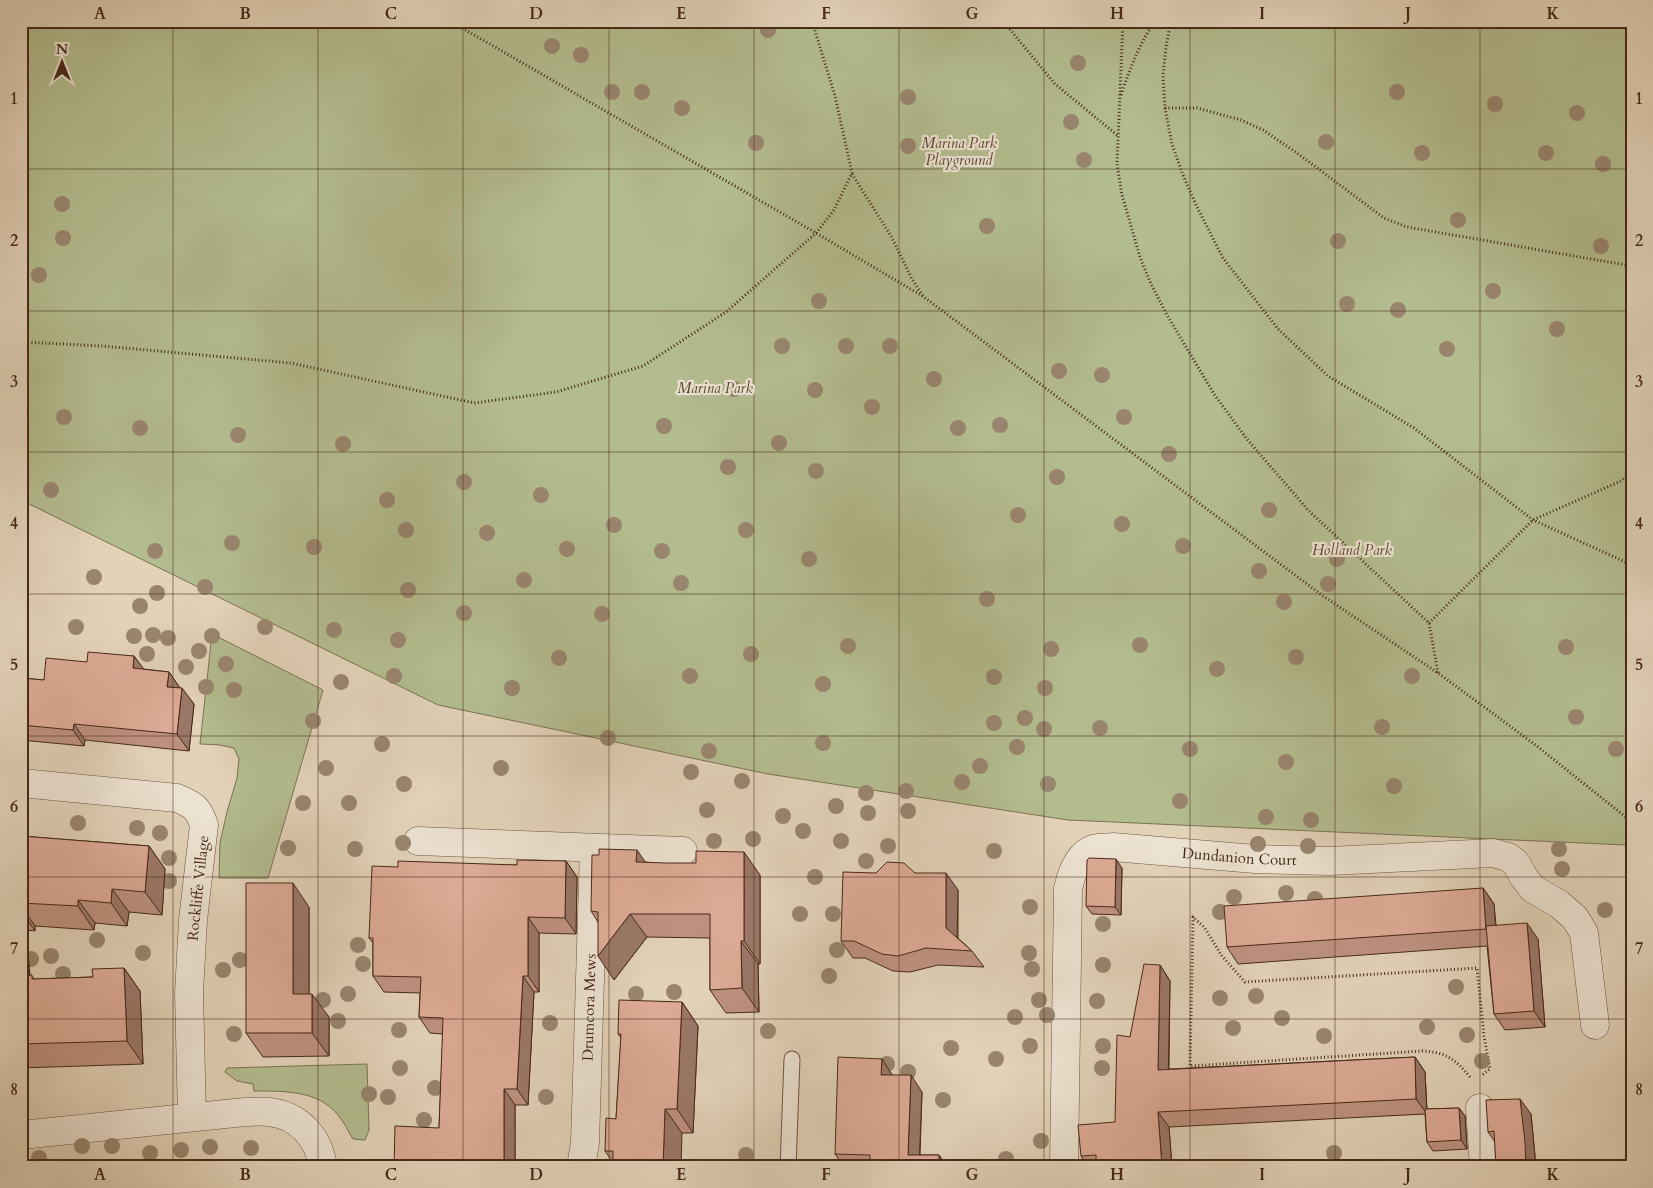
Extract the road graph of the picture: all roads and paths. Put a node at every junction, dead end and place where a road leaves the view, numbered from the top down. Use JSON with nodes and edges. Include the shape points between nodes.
{"nodes":[{"id":1,"x":450,"y":21,"type":"edge"},
{"id":2,"x":812,"y":21,"type":"edge"},
{"id":3,"x":1003,"y":21,"type":"edge"},
{"id":4,"x":1123,"y":21,"type":"edge"},
{"id":5,"x":1155,"y":21,"type":"edge"},
{"id":6,"x":1171,"y":21,"type":"edge"},
{"id":7,"x":1119,"y":101,"type":"junction"},
{"id":8,"x":1165,"y":108,"type":"junction"},
{"id":9,"x":1118,"y":136,"type":"junction"},
{"id":10,"x":852,"y":173,"type":"junction"},
{"id":11,"x":816,"y":233,"type":"junction"},
{"id":12,"x":1632,"y":266,"type":"edge"},
{"id":13,"x":924,"y":297,"type":"junction"},
{"id":14,"x":21,"y":342,"type":"edge"},
{"id":15,"x":1632,"y":471,"type":"edge"},
{"id":16,"x":1533,"y":520,"type":"junction"},
{"id":17,"x":1632,"y":565,"type":"edge"},
{"id":18,"x":1429,"y":623,"type":"junction"},
{"id":19,"x":1438,"y":673,"type":"junction"},
{"id":20,"x":21,"y":784,"type":"edge"},
{"id":21,"x":1632,"y":822,"type":"edge"},
{"id":22,"x":418,"y":841,"type":"dead end"},
{"id":23,"x":594,"y":848,"type":"junction"},
{"id":24,"x":684,"y":851,"type":"dead end"},
{"id":25,"x":1595,"y":1025,"type":"dead end"},
{"id":26,"x":792,"y":1060,"type":"dead end"},
{"id":27,"x":1473,"y":1081,"type":"junction"},
{"id":28,"x":1480,"y":1108,"type":"joint"},
{"id":29,"x":192,"y":1117,"type":"junction"},
{"id":30,"x":21,"y":1135,"type":"edge"},
{"id":31,"x":323,"y":1167,"type":"edge"},
{"id":32,"x":581,"y":1167,"type":"edge"},
{"id":33,"x":788,"y":1167,"type":"edge"},
{"id":34,"x":1064,"y":1167,"type":"edge"},
{"id":35,"x":1484,"y":1167,"type":"edge"}],
"edges":[{"from":1,"to":11,"type":"path"},
{"from":2,"to":10,"type":"path","via":[[835,96]]},
{"from":3,"to":9,"type":"path","via":[[1055,84]]},
{"from":4,"to":7,"type":"path"},
{"from":5,"to":7,"type":"path","via":[[1138,52]]},
{"from":6,"to":8,"type":"path","via":[[1163,76]]},
{"from":7,"to":9,"type":"path"},
{"from":8,"to":12,"type":"path","via":[[1197,108],[1241,120],[1263,130],[1384,218],[1407,227]]},
{"from":8,"to":16,"type":"path","via":[[1172,144],[1183,175],[1214,241],[1223,258],[1278,329],[1328,376],[1414,428]]},
{"from":9,"to":18,"type":"path","via":[[1117,164],[1122,195],[1140,257],[1166,315],[1214,394],[1246,438],[1309,511]]},
{"from":10,"to":11,"type":"path","via":[[834,210]]},
{"from":10,"to":13,"type":"path"},
{"from":11,"to":13,"type":"path"},
{"from":11,"to":14,"type":"path","via":[[726,312],[643,366],[556,392],[474,403],[291,362]]},
{"from":13,"to":19,"type":"path","via":[[1323,596]]},
{"from":15,"to":16,"type":"path","via":[[1621,480]]},
{"from":16,"to":17,"type":"path"},
{"from":16,"to":18,"type":"path"},
{"from":18,"to":19,"type":"path"},
{"from":19,"to":21,"type":"path"},
{"from":20,"to":29,"type":"street","name":"Rockliffe Village","via":[[177,798],[200,812],[204,825],[193,920],[189,993]]},
{"from":22,"to":23,"type":"street"},
{"from":23,"to":24,"type":"street"},
{"from":23,"to":32,"type":"street","name":"Drumcora Mews","via":[[586,1143]]},
{"from":25,"to":34,"type":"street","name":"Dundanion Court","via":[[1584,933],[1575,918],[1559,904],[1533,889],[1516,863],[1508,857],[1493,853],[1330,861],[1255,860],[1113,847],[1092,850],[1079,861],[1068,889]]},
{"from":26,"to":33,"type":"lane"},
{"from":27,"to":27,"type":"path","via":[[1458,1062],[1438,1052],[1422,1051],[1190,1066],[1193,917],[1244,982],[1477,968],[1490,1069]]},
{"from":27,"to":28,"type":"path"},
{"from":28,"to":35,"type":"street"},
{"from":29,"to":30,"type":"street"},
{"from":29,"to":31,"type":"street","via":[[245,1112],[270,1112],[288,1117],[311,1134]]}]}
